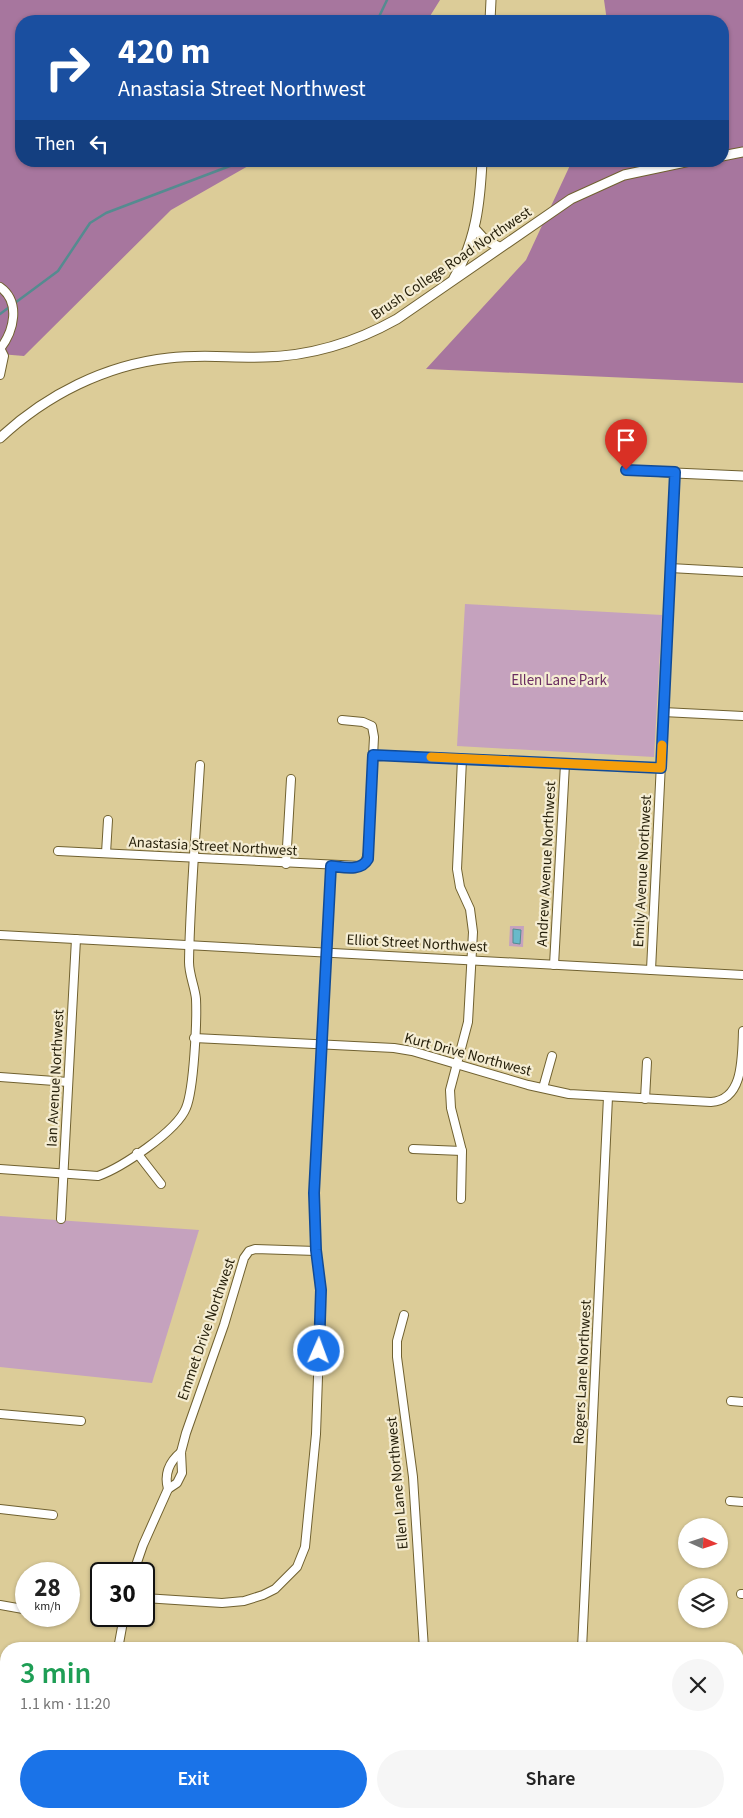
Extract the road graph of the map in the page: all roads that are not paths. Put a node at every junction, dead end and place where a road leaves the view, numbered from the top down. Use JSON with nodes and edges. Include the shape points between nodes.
{"nodes":[{"id":1,"x":491,"y":0,"type":"edge"},
{"id":2,"x":490,"y":15,"type":"edge"},
{"id":3,"x":743,"y":152,"type":"edge"},
{"id":4,"x":729,"y":155,"type":"edge"},
{"id":5,"x":481,"y":167,"type":"edge"},
{"id":6,"x":657,"y":167,"type":"edge"},
{"id":7,"x":475,"y":229,"type":"junction"},
{"id":8,"x":499,"y":247,"type":"junction"},
{"id":9,"x":453,"y":280,"type":"junction"},
{"id":10,"x":0,"y":287,"type":"edge"},
{"id":11,"x":0,"y":348,"type":"edge"},
{"id":12,"x":0,"y":375,"type":"edge"},
{"id":13,"x":0,"y":438,"type":"edge"},
{"id":14,"x":626,"y":470,"type":"dead end"},
{"id":15,"x":675,"y":472,"type":"junction"},
{"id":16,"x":743,"y":476,"type":"edge"},
{"id":17,"x":670,"y":568,"type":"junction"},
{"id":18,"x":743,"y":572,"type":"edge"},
{"id":19,"x":663,"y":712,"type":"junction"},
{"id":20,"x":743,"y":716,"type":"edge"},
{"id":21,"x":342,"y":720,"type":"dead end"},
{"id":22,"x":373,"y":755,"type":"junction"},
{"id":23,"x":462,"y":759,"type":"junction"},
{"id":24,"x":565,"y":764,"type":"junction"},
{"id":25,"x":200,"y":766,"type":"dead end"},
{"id":26,"x":661,"y":768,"type":"junction"},
{"id":27,"x":291,"y":779,"type":"dead end"},
{"id":28,"x":108,"y":820,"type":"dead end"},
{"id":29,"x":58,"y":851,"type":"dead end"},
{"id":30,"x":106,"y":854,"type":"junction"},
{"id":31,"x":195,"y":858,"type":"junction"},
{"id":32,"x":286,"y":864,"type":"junction"},
{"id":33,"x":331,"y":866,"type":"junction"},
{"id":34,"x":0,"y":935,"type":"edge"},
{"id":35,"x":76,"y":939,"type":"junction"},
{"id":36,"x":190,"y":945,"type":"junction"},
{"id":37,"x":326,"y":952,"type":"junction"},
{"id":38,"x":471,"y":960,"type":"junction"},
{"id":39,"x":554,"y":965,"type":"junction"},
{"id":40,"x":651,"y":970,"type":"junction"},
{"id":41,"x":743,"y":975,"type":"edge"},
{"id":42,"x":743,"y":1031,"type":"edge"},
{"id":43,"x":194,"y":1038,"type":"junction"},
{"id":44,"x":322,"y":1044,"type":"junction"},
{"id":45,"x":552,"y":1056,"type":"dead end"},
{"id":46,"x":647,"y":1062,"type":"dead end"},
{"id":47,"x":458,"y":1064,"type":"junction"},
{"id":48,"x":0,"y":1076,"type":"edge"},
{"id":49,"x":68,"y":1082,"type":"junction"},
{"id":50,"x":543,"y":1088,"type":"junction"},
{"id":51,"x":608,"y":1097,"type":"junction"},
{"id":52,"x":645,"y":1099,"type":"junction"},
{"id":53,"x":414,"y":1149,"type":"dead end"},
{"id":54,"x":462,"y":1151,"type":"junction"},
{"id":55,"x":137,"y":1153,"type":"junction"},
{"id":56,"x":0,"y":1169,"type":"edge"},
{"id":57,"x":64,"y":1174,"type":"junction"},
{"id":58,"x":161,"y":1184,"type":"dead end"},
{"id":59,"x":461,"y":1199,"type":"dead end"},
{"id":60,"x":61,"y":1219,"type":"dead end"},
{"id":61,"x":316,"y":1250,"type":"junction"},
{"id":62,"x":404,"y":1315,"type":"dead end"},
{"id":63,"x":731,"y":1401,"type":"dead end"},
{"id":64,"x":743,"y":1402,"type":"edge"},
{"id":65,"x":0,"y":1414,"type":"edge"},
{"id":66,"x":81,"y":1421,"type":"dead end"},
{"id":67,"x":181,"y":1452,"type":"junction"},
{"id":68,"x":168,"y":1489,"type":"junction"},
{"id":69,"x":730,"y":1501,"type":"dead end"},
{"id":70,"x":743,"y":1502,"type":"edge"},
{"id":71,"x":0,"y":1509,"type":"edge"},
{"id":72,"x":53,"y":1515,"type":"dead end"},
{"id":73,"x":137,"y":1562,"type":"edge"},
{"id":74,"x":155,"y":1599,"type":"edge"},
{"id":75,"x":0,"y":1606,"type":"edge"},
{"id":76,"x":15,"y":1608,"type":"edge"},
{"id":77,"x":122,"y":1627,"type":"edge"},
{"id":78,"x":119,"y":1642,"type":"edge"},
{"id":79,"x":424,"y":1642,"type":"edge"},
{"id":80,"x":582,"y":1642,"type":"edge"}],
"edges":[{"from":1,"to":2,"type":"street"},
{"from":3,"to":4,"type":"street"},
{"from":5,"to":7,"type":"street"},
{"from":6,"to":8,"type":"street","name":"Brush College Road Northwest","via":[[600,185],[571,199]]},
{"from":7,"to":8,"type":"street"},
{"from":7,"to":9,"type":"street"},
{"from":8,"to":9,"type":"street","name":"Brush College Road Northwest"},
{"from":9,"to":13,"type":"street","name":"Brush College Road Northwest","via":[[374,332],[323,350],[264,357],[168,358],[114,370],[54,397]]},
{"from":10,"to":11,"type":"street","via":[[8,294],[13,316],[10,333]]},
{"from":11,"to":12,"type":"street","via":[[4,356]]},
{"from":14,"to":15,"type":"street"},
{"from":15,"to":16,"type":"street"},
{"from":15,"to":17,"type":"street","name":"Emily Avenue Northwest"},
{"from":17,"to":18,"type":"street"},
{"from":17,"to":19,"type":"street","name":"Emily Avenue Northwest"},
{"from":19,"to":20,"type":"street"},
{"from":19,"to":26,"type":"street","name":"Emily Avenue Northwest"},
{"from":21,"to":22,"type":"street","via":[[372,726]]},
{"from":22,"to":23,"type":"street"},
{"from":22,"to":33,"type":"street","name":"Anastasia Street Northwest","via":[[365,864],[357,868]]},
{"from":23,"to":24,"type":"street"},
{"from":23,"to":38,"type":"street","via":[[457,870],[472,919]]},
{"from":24,"to":26,"type":"street"},
{"from":24,"to":39,"type":"street","name":"Andrew Avenue Northwest"},
{"from":25,"to":31,"type":"street"},
{"from":26,"to":40,"type":"street","name":"Emily Avenue Northwest"},
{"from":27,"to":32,"type":"street"},
{"from":28,"to":30,"type":"street"},
{"from":29,"to":30,"type":"street","name":"Anastasia Street Northwest"},
{"from":30,"to":31,"type":"street","name":"Anastasia Street Northwest"},
{"from":31,"to":32,"type":"street","name":"Anastasia Street Northwest"},
{"from":31,"to":36,"type":"street"},
{"from":32,"to":33,"type":"street","name":"Anastasia Street Northwest"},
{"from":33,"to":37,"type":"street"},
{"from":34,"to":35,"type":"street","name":"Elliot Street Northwest"},
{"from":35,"to":36,"type":"street","name":"Elliot Street Northwest"},
{"from":35,"to":49,"type":"street","name":"Ian Avenue Northwest"},
{"from":36,"to":37,"type":"street","name":"Elliot Street Northwest"},
{"from":36,"to":43,"type":"street","via":[[189,964],[196,1002]]},
{"from":37,"to":38,"type":"street","name":"Elliot Street Northwest"},
{"from":37,"to":44,"type":"street"},
{"from":38,"to":39,"type":"street","name":"Elliot Street Northwest"},
{"from":38,"to":47,"type":"street","via":[[468,1022]]},
{"from":39,"to":40,"type":"street","name":"Elliot Street Northwest"},
{"from":40,"to":41,"type":"street","name":"Elliot Street Northwest"},
{"from":42,"to":52,"type":"street","name":"Kurt Drive Northwest","via":[[741,1079],[732,1096],[711,1102]]},
{"from":43,"to":44,"type":"street","name":"Kurt Drive Northwest"},
{"from":43,"to":55,"type":"street","via":[[187,1108],[173,1128]]},
{"from":44,"to":47,"type":"street","name":"Kurt Drive Northwest","via":[[403,1050]]},
{"from":44,"to":61,"type":"street","via":[[314,1193]]},
{"from":45,"to":50,"type":"street"},
{"from":46,"to":52,"type":"street"},
{"from":47,"to":50,"type":"street","name":"Kurt Drive Northwest"},
{"from":47,"to":54,"type":"street","via":[[450,1090],[450,1108]]},
{"from":48,"to":49,"type":"street"},
{"from":49,"to":57,"type":"street","name":"Ian Avenue Northwest"},
{"from":50,"to":51,"type":"street","name":"Kurt Drive Northwest"},
{"from":51,"to":52,"type":"street","name":"Kurt Drive Northwest"},
{"from":51,"to":80,"type":"street","name":"Rogers Lane Northwest"},
{"from":53,"to":54,"type":"street"},
{"from":54,"to":59,"type":"street"},
{"from":55,"to":57,"type":"street","via":[[111,1172],[98,1176]]},
{"from":55,"to":58,"type":"street"},
{"from":56,"to":57,"type":"street"},
{"from":57,"to":60,"type":"street","name":"Ian Avenue Northwest"},
{"from":61,"to":67,"type":"street","name":"Emmet Drive Northwest","via":[[248,1251]]},
{"from":61,"to":74,"type":"street","via":[[321,1290],[316,1434],[305,1547],[297,1567],[275,1589],[244,1601],[222,1603]]},
{"from":62,"to":79,"type":"street","name":"Ellen Lane Northwest","via":[[397,1341],[397,1356],[413,1477]]},
{"from":63,"to":64,"type":"street"},
{"from":65,"to":66,"type":"street"},
{"from":67,"to":68,"type":"street","name":"Emmet Drive Northwest","via":[[169,1465],[166,1474]]},
{"from":67,"to":68,"type":"street","name":"Emmet Drive Northwest","via":[[182,1472],[177,1483]]},
{"from":68,"to":73,"type":"street","name":"Emmet Drive Northwest"},
{"from":69,"to":70,"type":"street"},
{"from":71,"to":72,"type":"street"},
{"from":75,"to":76,"type":"street"},
{"from":77,"to":78,"type":"street"}]}
